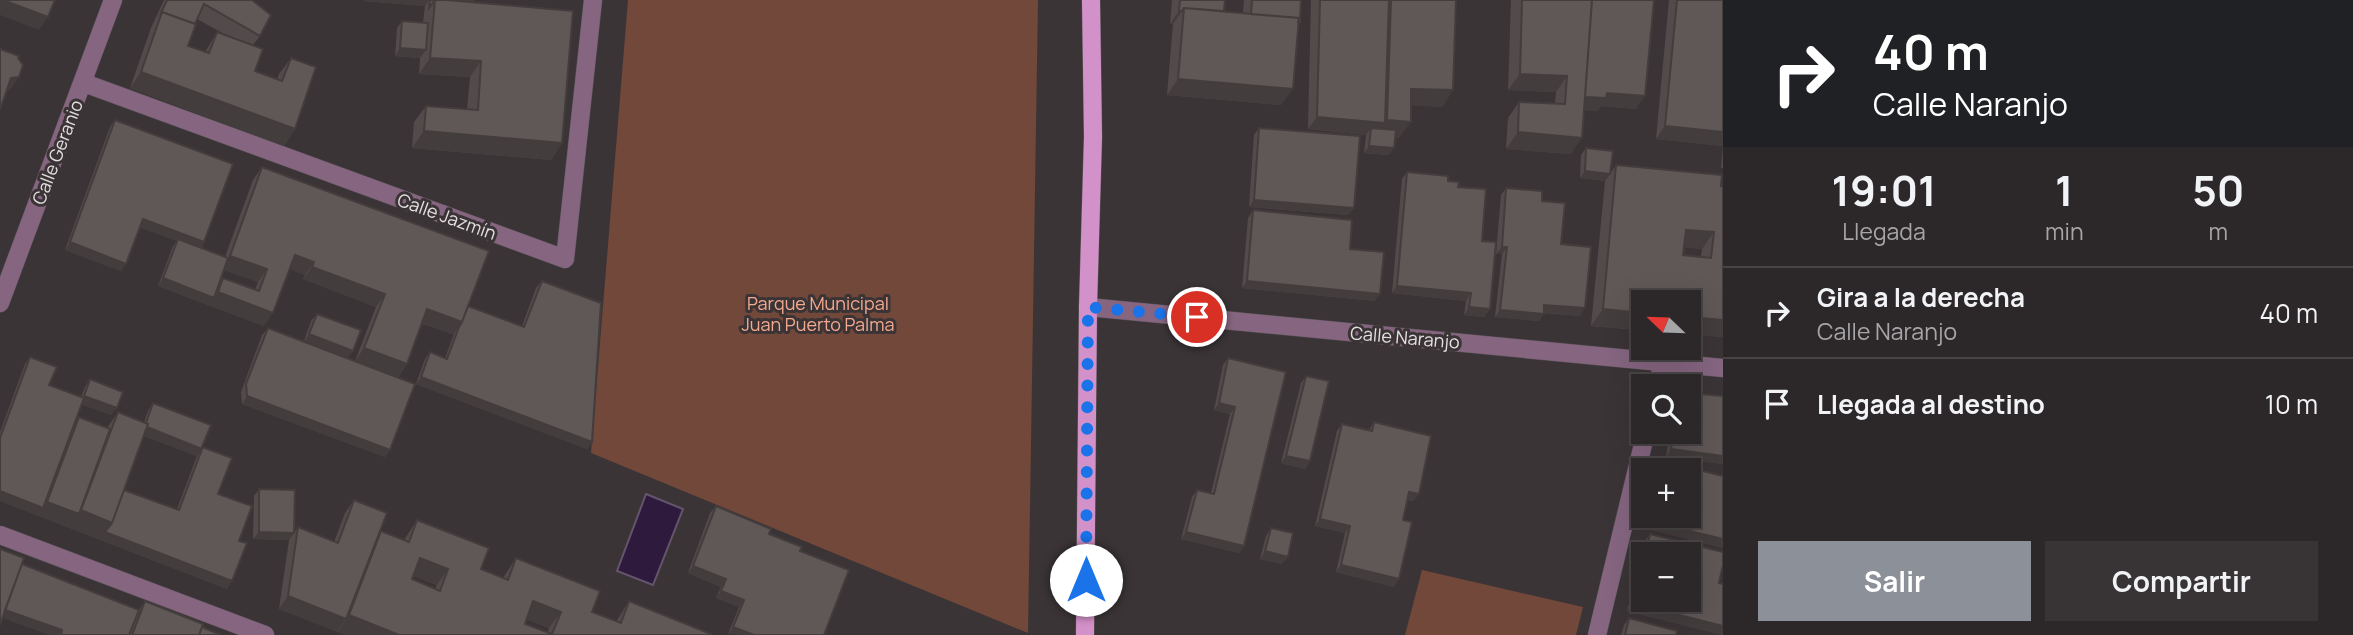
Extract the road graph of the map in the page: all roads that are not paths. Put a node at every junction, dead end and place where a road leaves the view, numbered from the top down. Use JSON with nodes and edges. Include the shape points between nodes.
{"nodes":[{"id":1,"x":113,"y":0,"type":"edge"},
{"id":2,"x":593,"y":0,"type":"edge"},
{"id":3,"x":1091,"y":0,"type":"edge"},
{"id":4,"x":84,"y":83,"type":"junction"},
{"id":5,"x":0,"y":303,"type":"edge"},
{"id":6,"x":1088,"y":307,"type":"junction"},
{"id":7,"x":1663,"y":362,"type":"junction"},
{"id":8,"x":1723,"y":368,"type":"edge"},
{"id":9,"x":1660,"y":374,"type":"edge"},
{"id":10,"x":1643,"y":444,"type":"edge"},
{"id":11,"x":0,"y":535,"type":"edge"},
{"id":12,"x":265,"y":635,"type":"edge"},
{"id":13,"x":1085,"y":635,"type":"edge"},
{"id":14,"x":1597,"y":635,"type":"edge"}],
"edges":[{"from":1,"to":4,"type":"street","name":"Calle Geranio"},
{"from":2,"to":4,"type":"street","name":"Calle Jazmín","via":[[565,259]]},
{"from":3,"to":6,"type":"main road"},
{"from":4,"to":5,"type":"street","name":"Calle Geranio"},
{"from":6,"to":7,"type":"street","name":"Calle Naranjo"},
{"from":6,"to":13,"type":"main road"},
{"from":7,"to":8,"type":"street","name":"Calle Naranjo"},
{"from":7,"to":9,"type":"street"},
{"from":10,"to":14,"type":"street"},
{"from":11,"to":12,"type":"street"}]}
